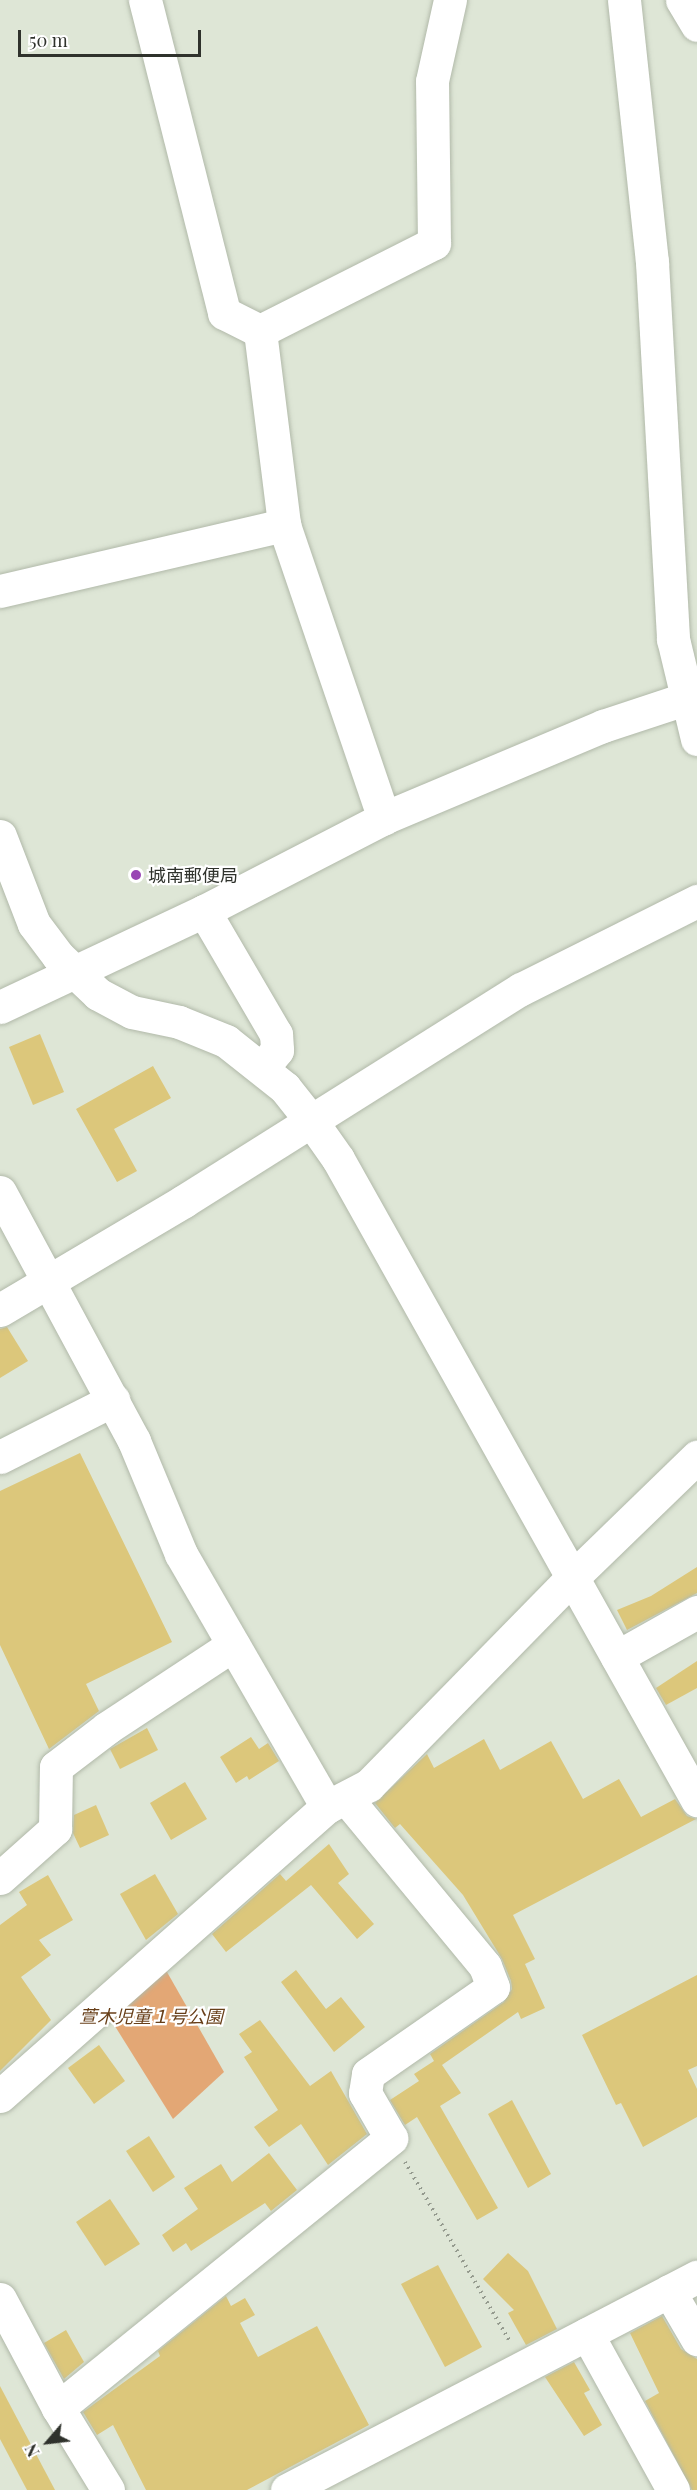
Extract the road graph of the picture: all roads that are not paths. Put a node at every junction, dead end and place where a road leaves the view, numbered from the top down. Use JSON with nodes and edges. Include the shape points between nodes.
{"nodes":[{"id":1,"x":145,"y":0,"type":"edge"},
{"id":2,"x":450,"y":0,"type":"edge"},
{"id":3,"x":624,"y":0,"type":"edge"},
{"id":4,"x":682,"y":0,"type":"edge"},
{"id":5,"x":697,"y":25,"type":"edge"},
{"id":6,"x":260,"y":331,"type":"junction"},
{"id":7,"x":284,"y":525,"type":"junction"},
{"id":8,"x":0,"y":591,"type":"edge"},
{"id":9,"x":691,"y":696,"type":"edge"},
{"id":10,"x":697,"y":739,"type":"edge"},
{"id":11,"x":384,"y":819,"type":"junction"},
{"id":12,"x":0,"y":836,"type":"edge"},
{"id":13,"x":697,"y":901,"type":"edge"},
{"id":14,"x":204,"y":911,"type":"junction"},
{"id":15,"x":75,"y":971,"type":"junction"},
{"id":16,"x":0,"y":1007,"type":"edge"},
{"id":17,"x":263,"y":1067,"type":"junction"},
{"id":18,"x":312,"y":1122,"type":"junction"},
{"id":19,"x":0,"y":1192,"type":"edge"},
{"id":20,"x":47,"y":1283,"type":"junction"},
{"id":21,"x":0,"y":1310,"type":"edge"},
{"id":22,"x":113,"y":1400,"type":"junction"},
{"id":23,"x":0,"y":1457,"type":"edge"},
{"id":24,"x":697,"y":1457,"type":"edge"},
{"id":25,"x":573,"y":1577,"type":"junction"},
{"id":26,"x":697,"y":1612,"type":"edge"},
{"id":27,"x":233,"y":1645,"type":"junction"},
{"id":28,"x":617,"y":1657,"type":"junction"},
{"id":29,"x":697,"y":1800,"type":"edge"},
{"id":30,"x":337,"y":1803,"type":"junction"},
{"id":31,"x":0,"y":1878,"type":"edge"},
{"id":32,"x":0,"y":2096,"type":"edge"},
{"id":33,"x":683,"y":2284,"type":"edge"},
{"id":34,"x":0,"y":2299,"type":"edge"},
{"id":35,"x":587,"y":2334,"type":"junction"},
{"id":36,"x":697,"y":2339,"type":"edge"},
{"id":37,"x":58,"y":2408,"type":"junction"},
{"id":38,"x":108,"y":2490,"type":"edge"},
{"id":39,"x":287,"y":2490,"type":"edge"},
{"id":40,"x":673,"y":2490,"type":"edge"}],
"edges":[{"from":1,"to":6,"type":"street","via":[[224,313]]},
{"from":2,"to":6,"type":"street","via":[[432,81],[434,243]]},
{"from":3,"to":9,"type":"street","via":[[652,262],[673,639]]},
{"from":4,"to":5,"type":"street"},
{"from":6,"to":7,"type":"street"},
{"from":7,"to":8,"type":"street"},
{"from":7,"to":11,"type":"street"},
{"from":9,"to":10,"type":"street"},
{"from":9,"to":11,"type":"street","via":[[603,726]]},
{"from":11,"to":14,"type":"street"},
{"from":12,"to":15,"type":"street","via":[[34,924]]},
{"from":13,"to":18,"type":"street","via":[[521,989]]},
{"from":14,"to":15,"type":"street"},
{"from":14,"to":17,"type":"street","via":[[276,1034],[277,1050]]},
{"from":15,"to":16,"type":"street"},
{"from":15,"to":17,"type":"street","via":[[98,994],[132,1012],[179,1022],[226,1041]]},
{"from":17,"to":18,"type":"street"},
{"from":18,"to":20,"type":"street"},
{"from":18,"to":25,"type":"street","via":[[338,1159]]},
{"from":19,"to":20,"type":"street"},
{"from":20,"to":21,"type":"street"},
{"from":20,"to":22,"type":"street"},
{"from":22,"to":23,"type":"street"},
{"from":22,"to":27,"type":"street","via":[[181,1554]]},
{"from":24,"to":25,"type":"street"},
{"from":25,"to":28,"type":"street"},
{"from":25,"to":30,"type":"street","via":[[369,1785]]},
{"from":26,"to":28,"type":"street"},
{"from":27,"to":30,"type":"street"},
{"from":27,"to":31,"type":"street","via":[[56,1767],[55,1829]]},
{"from":28,"to":29,"type":"street"},
{"from":30,"to":32,"type":"street"},
{"from":30,"to":37,"type":"street","via":[[485,1966],[493,1987],[368,2074],[365,2093],[391,2138]]},
{"from":33,"to":35,"type":"street"},
{"from":33,"to":36,"type":"street"},
{"from":34,"to":37,"type":"street"},
{"from":35,"to":39,"type":"street"},
{"from":35,"to":40,"type":"street"},
{"from":37,"to":38,"type":"street"}]}
